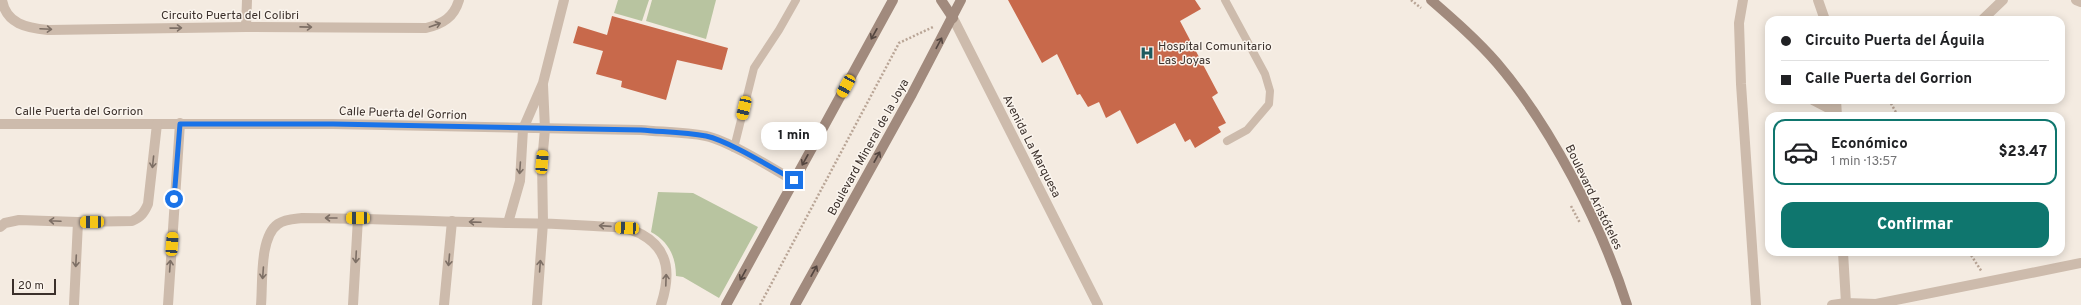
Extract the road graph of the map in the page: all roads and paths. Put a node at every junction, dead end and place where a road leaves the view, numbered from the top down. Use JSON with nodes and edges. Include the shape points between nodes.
{"nodes":[{"id":1,"x":2,"y":0,"type":"edge"},
{"id":2,"x":247,"y":0,"type":"edge"},
{"id":3,"x":459,"y":0,"type":"edge"},
{"id":4,"x":564,"y":0,"type":"edge"},
{"id":5,"x":796,"y":0,"type":"edge"},
{"id":6,"x":893,"y":0,"type":"edge"},
{"id":7,"x":941,"y":0,"type":"edge"},
{"id":8,"x":961,"y":0,"type":"edge"},
{"id":9,"x":1225,"y":0,"type":"edge"},
{"id":10,"x":1411,"y":0,"type":"edge"},
{"id":11,"x":1431,"y":0,"type":"edge"},
{"id":12,"x":1743,"y":0,"type":"edge"},
{"id":13,"x":1818,"y":0,"type":"edge"},
{"id":14,"x":2002,"y":0,"type":"edge"},
{"id":15,"x":2076,"y":0,"type":"edge"},
{"id":16,"x":2081,"y":2,"type":"edge"},
{"id":17,"x":1425,"y":11,"type":"dead end"},
{"id":18,"x":1824,"y":16,"type":"edge"},
{"id":19,"x":1986,"y":16,"type":"edge"},
{"id":20,"x":952,"y":18,"type":"junction"},
{"id":21,"x":246,"y":26,"type":"junction"},
{"id":22,"x":543,"y":83,"type":"junction"},
{"id":23,"x":1819,"y":104,"type":"edge"},
{"id":24,"x":1833,"y":112,"type":"edge"},
{"id":25,"x":0,"y":124,"type":"edge"},
{"id":26,"x":157,"y":124,"type":"junction"},
{"id":27,"x":180,"y":124,"type":"junction"},
{"id":28,"x":523,"y":129,"type":"junction"},
{"id":29,"x":545,"y":129,"type":"junction"},
{"id":30,"x":1227,"y":141,"type":"dead end"},
{"id":31,"x":734,"y":148,"type":"junction"},
{"id":32,"x":794,"y":180,"type":"junction"},
{"id":33,"x":1571,"y":205,"type":"dead end"},
{"id":34,"x":358,"y":218,"type":"junction"},
{"id":35,"x":452,"y":221,"type":"junction"},
{"id":36,"x":78,"y":222,"type":"junction"},
{"id":37,"x":543,"y":222,"type":"junction"},
{"id":38,"x":508,"y":223,"type":"junction"},
{"id":39,"x":1581,"y":226,"type":"dead end"},
{"id":40,"x":0,"y":227,"type":"edge"},
{"id":41,"x":1843,"y":256,"type":"edge"},
{"id":42,"x":1971,"y":256,"type":"edge"},
{"id":43,"x":2081,"y":263,"type":"edge"},
{"id":44,"x":1988,"y":283,"type":"junction"},
{"id":45,"x":1846,"y":303,"type":"junction"},
{"id":46,"x":74,"y":305,"type":"edge"},
{"id":47,"x":168,"y":305,"type":"edge"},
{"id":48,"x":261,"y":305,"type":"edge"},
{"id":49,"x":353,"y":305,"type":"edge"},
{"id":50,"x":444,"y":305,"type":"edge"},
{"id":51,"x":537,"y":305,"type":"edge"},
{"id":52,"x":661,"y":305,"type":"edge"},
{"id":53,"x":726,"y":305,"type":"edge"},
{"id":54,"x":760,"y":305,"type":"edge"},
{"id":55,"x":795,"y":305,"type":"edge"},
{"id":56,"x":1098,"y":305,"type":"edge"},
{"id":57,"x":1627,"y":305,"type":"edge"},
{"id":58,"x":1756,"y":305,"type":"edge"},
{"id":59,"x":1832,"y":305,"type":"edge"},
{"id":60,"x":1876,"y":305,"type":"edge"}],
"edges":[{"from":1,"to":21,"type":"street","name":"Circuito Puerta del Colibri","one_way":true,"via":[[4,10],[10,18],[34,29]]},
{"from":2,"to":21,"type":"street"},
{"from":21,"to":3,"type":"street","name":"Circuito Puerta del Colibri","one_way":true,"via":[[426,28],[438,25],[449,18]]},
{"from":4,"to":22,"type":"street"},
{"from":5,"to":31,"type":"lane","via":[[754,68]]},
{"from":6,"to":32,"type":"street","one_way":true},
{"from":7,"to":20,"type":"street","name":"Avenida La Marquesa"},
{"from":8,"to":20,"type":"street","name":"Boulevard Mineral de la Joya"},
{"from":9,"to":30,"type":"lane","via":[[1265,74],[1270,92],[1269,104],[1248,130]]},
{"from":10,"to":17,"type":"path"},
{"from":11,"to":57,"type":"street","name":"Boulevard Aristóteles","via":[[1465,29],[1498,63],[1534,113],[1568,170],[1594,221]]},
{"from":12,"to":58,"type":"street","via":[[1739,23],[1741,84]]},
{"from":13,"to":18,"type":"street"},
{"from":14,"to":19,"type":"street"},
{"from":15,"to":16,"type":"street"},
{"from":20,"to":54,"type":"path","via":[[899,42]]},
{"from":55,"to":20,"type":"street","name":"Boulevard Mineral de la Joya","one_way":true},
{"from":20,"to":56,"type":"street","name":"Avenida La Marquesa"},
{"from":22,"to":28,"type":"street"},
{"from":22,"to":29,"type":"street"},
{"from":23,"to":24,"type":"street"},
{"from":25,"to":26,"type":"street","name":"Calle Puerta del Gorrion"},
{"from":26,"to":27,"type":"street","name":"Calle Puerta del Gorrion"},
{"from":26,"to":36,"type":"street","one_way":true,"via":[[148,204],[144,213],[132,221]]},
{"from":27,"to":28,"type":"street","name":"Calle Puerta del Gorrion","via":[[333,124]]},
{"from":47,"to":27,"type":"street","one_way":true},
{"from":28,"to":29,"type":"street","name":"Calle Puerta del Gorrion"},
{"from":28,"to":38,"type":"street","one_way":true,"via":[[520,181]]},
{"from":29,"to":31,"type":"street","name":"Calle Puerta del Gorrion","via":[[679,133],[707,136]]},
{"from":29,"to":37,"type":"street","via":[[542,162]]},
{"from":31,"to":32,"type":"street","name":"Calle Puerta del Gorrion"},
{"from":32,"to":53,"type":"street","one_way":true},
{"from":33,"to":39,"type":"path"},
{"from":34,"to":35,"type":"street"},
{"from":34,"to":48,"type":"street","one_way":true,"via":[[288,219],[278,224],[266,241]]},
{"from":34,"to":49,"type":"street","one_way":true},
{"from":38,"to":35,"type":"street","one_way":true},
{"from":35,"to":50,"type":"street","one_way":true},
{"from":36,"to":40,"type":"street","one_way":true,"via":[[19,220],[5,223]]},
{"from":36,"to":46,"type":"street","one_way":true},
{"from":37,"to":38,"type":"street"},
{"from":51,"to":37,"type":"street","one_way":true},
{"from":52,"to":37,"type":"street","one_way":true,"via":[[667,284],[666,268],[662,254],[647,238],[627,228]]},
{"from":41,"to":45,"type":"street"},
{"from":42,"to":44,"type":"path"},
{"from":43,"to":44,"type":"street"},
{"from":44,"to":60,"type":"street"},
{"from":45,"to":59,"type":"street"},
{"from":45,"to":60,"type":"street"}]}
